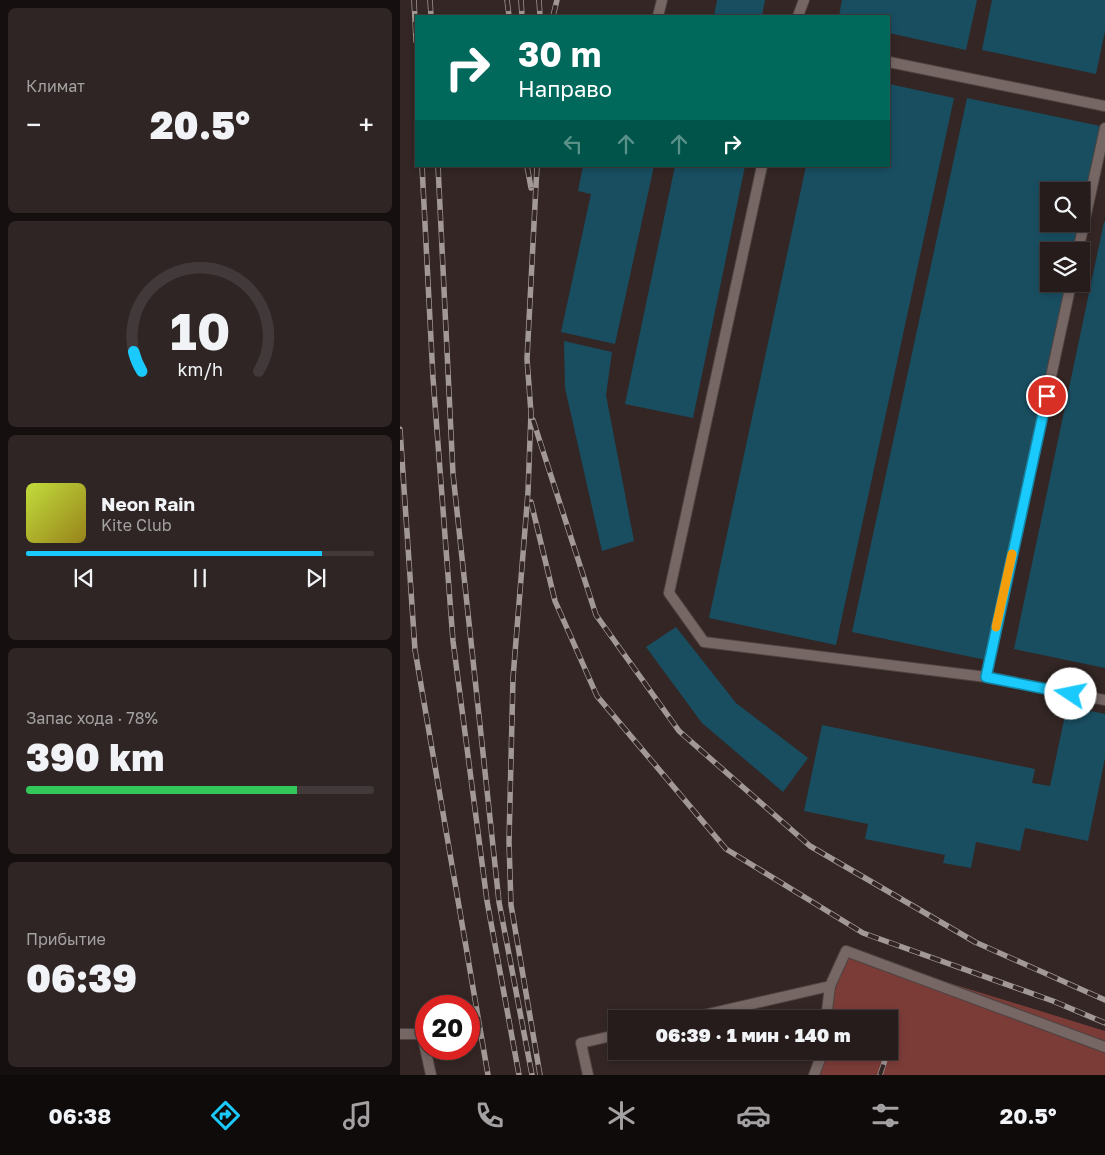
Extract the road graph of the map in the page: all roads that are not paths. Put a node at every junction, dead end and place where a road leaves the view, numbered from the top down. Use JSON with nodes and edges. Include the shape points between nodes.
{"nodes":[{"id":1,"x":662,"y":0,"type":"edge"},
{"id":2,"x":804,"y":0,"type":"edge"},
{"id":3,"x":658,"y":15,"type":"edge"},
{"id":4,"x":798,"y":15,"type":"edge"},
{"id":5,"x":890,"y":62,"type":"edge"},
{"id":6,"x":1105,"y":106,"type":"edge"},
{"id":7,"x":1105,"y":128,"type":"edge"},
{"id":8,"x":762,"y":167,"type":"edge"},
{"id":9,"x":1080,"y":242,"type":"edge"},
{"id":10,"x":1069,"y":292,"type":"edge"},
{"id":11,"x":986,"y":677,"type":"junction"},
{"id":12,"x":1105,"y":700,"type":"edge"},
{"id":13,"x":830,"y":986,"type":"junction"},
{"id":14,"x":725,"y":1010,"type":"edge"},
{"id":15,"x":827,"y":1010,"type":"edge"},
{"id":16,"x":400,"y":1034,"type":"edge"},
{"id":17,"x":608,"y":1037,"type":"edge"},
{"id":18,"x":1105,"y":1047,"type":"edge"},
{"id":19,"x":820,"y":1060,"type":"edge"},
{"id":20,"x":431,"y":1075,"type":"edge"},
{"id":21,"x":588,"y":1075,"type":"edge"},
{"id":22,"x":814,"y":1075,"type":"edge"}],
"edges":[{"from":1,"to":3,"type":"lane"},
{"from":2,"to":4,"type":"lane"},
{"from":5,"to":6,"type":"lane"},
{"from":7,"to":9,"type":"lane"},
{"from":8,"to":11,"type":"lane","via":[[668,594],[704,642]]},
{"from":10,"to":11,"type":"lane"},
{"from":11,"to":12,"type":"lane"},
{"from":13,"to":14,"type":"lane"},
{"from":13,"to":15,"type":"lane"},
{"from":13,"to":18,"type":"lane","via":[[846,951]]},
{"from":16,"to":20,"type":"lane","via":[[422,1034]]},
{"from":17,"to":21,"type":"lane","via":[[582,1043]]},
{"from":19,"to":22,"type":"lane"}]}
